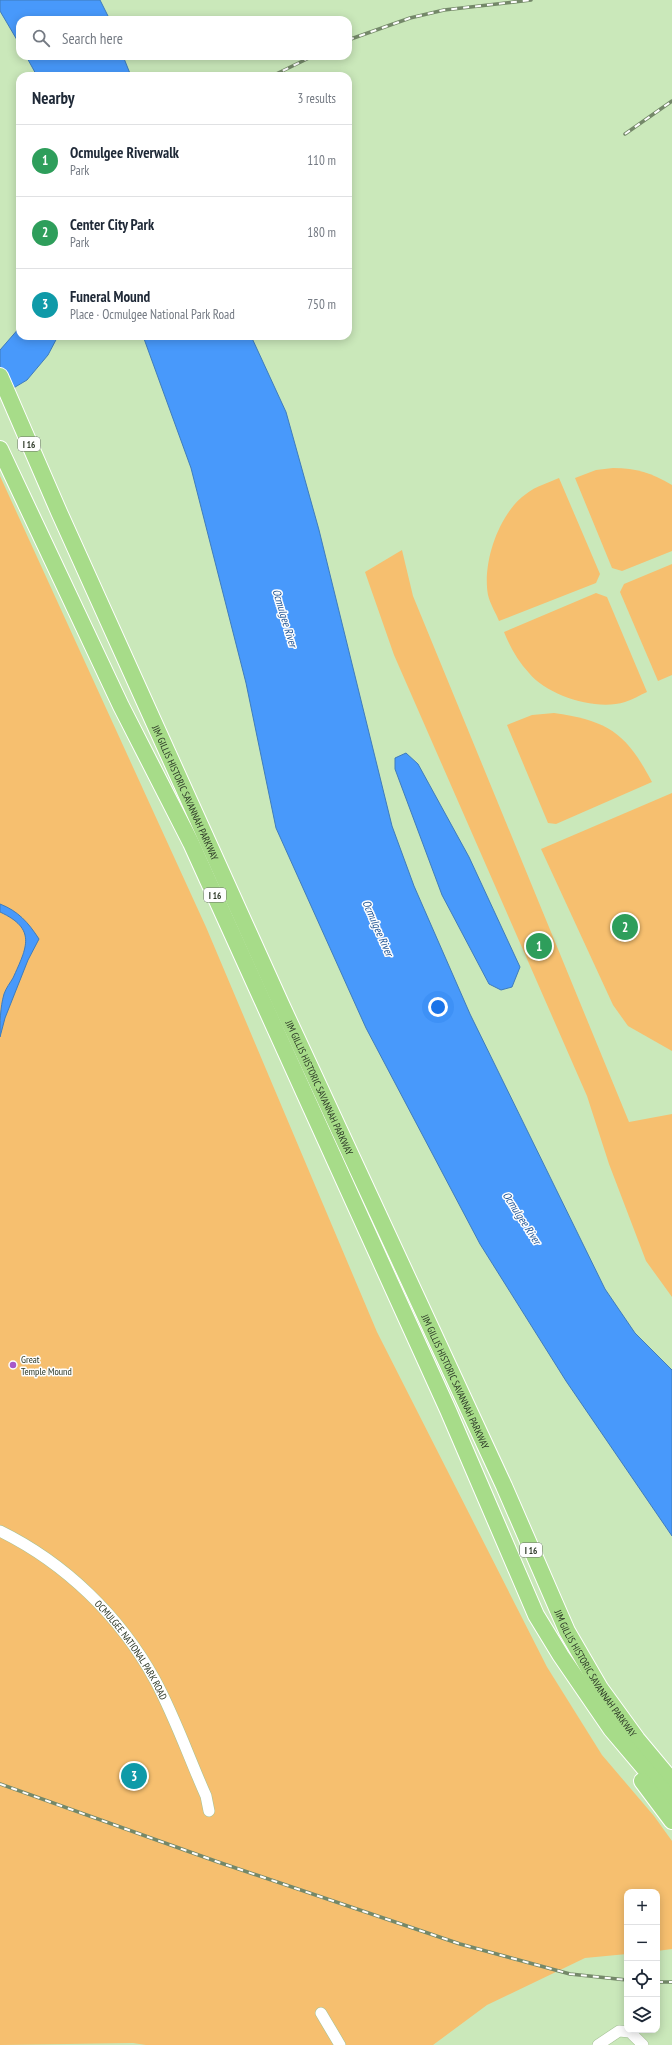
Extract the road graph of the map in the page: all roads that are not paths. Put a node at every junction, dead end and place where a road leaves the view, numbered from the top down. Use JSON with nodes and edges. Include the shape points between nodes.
{"nodes":[{"id":1,"x":0,"y":376,"type":"edge"},
{"id":2,"x":0,"y":449,"type":"edge"},
{"id":3,"x":0,"y":1530,"type":"edge"},
{"id":4,"x":611,"y":1730,"type":"junction"},
{"id":5,"x":672,"y":1781,"type":"edge"},
{"id":6,"x":672,"y":1801,"type":"edge"},
{"id":7,"x":209,"y":1811,"type":"dead end"},
{"id":8,"x":672,"y":1821,"type":"edge"},
{"id":9,"x":321,"y":2013,"type":"dead end"},
{"id":10,"x":340,"y":2045,"type":"edge"},
{"id":11,"x":598,"y":2045,"type":"edge"},
{"id":12,"x":643,"y":2045,"type":"edge"}],
"edges":[{"from":1,"to":5,"type":"highway","name":"JIM GILLIS HISTORIC SAVANNAH PARKWAY","number":"I 16","via":[[58,512],[504,1486],[567,1631],[600,1688]]},
{"from":2,"to":4,"type":"highway","name":"JIM GILLIS HISTORIC SAVANNAH PARKWAY","number":"I 16","via":[[121,706],[191,844],[448,1410],[536,1615]]},
{"from":3,"to":7,"type":"street","name":"OCMULGEE NATIONAL PARK ROAD","via":[[58,1567],[82,1587],[123,1632],[156,1682],[206,1796]]},
{"from":4,"to":6,"type":"highway","name":"JIM GILLIS HISTORIC SAVANNAH PARKWAY","number":"I 16"},
{"from":4,"to":8,"type":"highway","via":[[634,1770]]},
{"from":9,"to":10,"type":"street"},
{"from":11,"to":12,"type":"street","via":[[619,2032],[630,2032]]}]}
